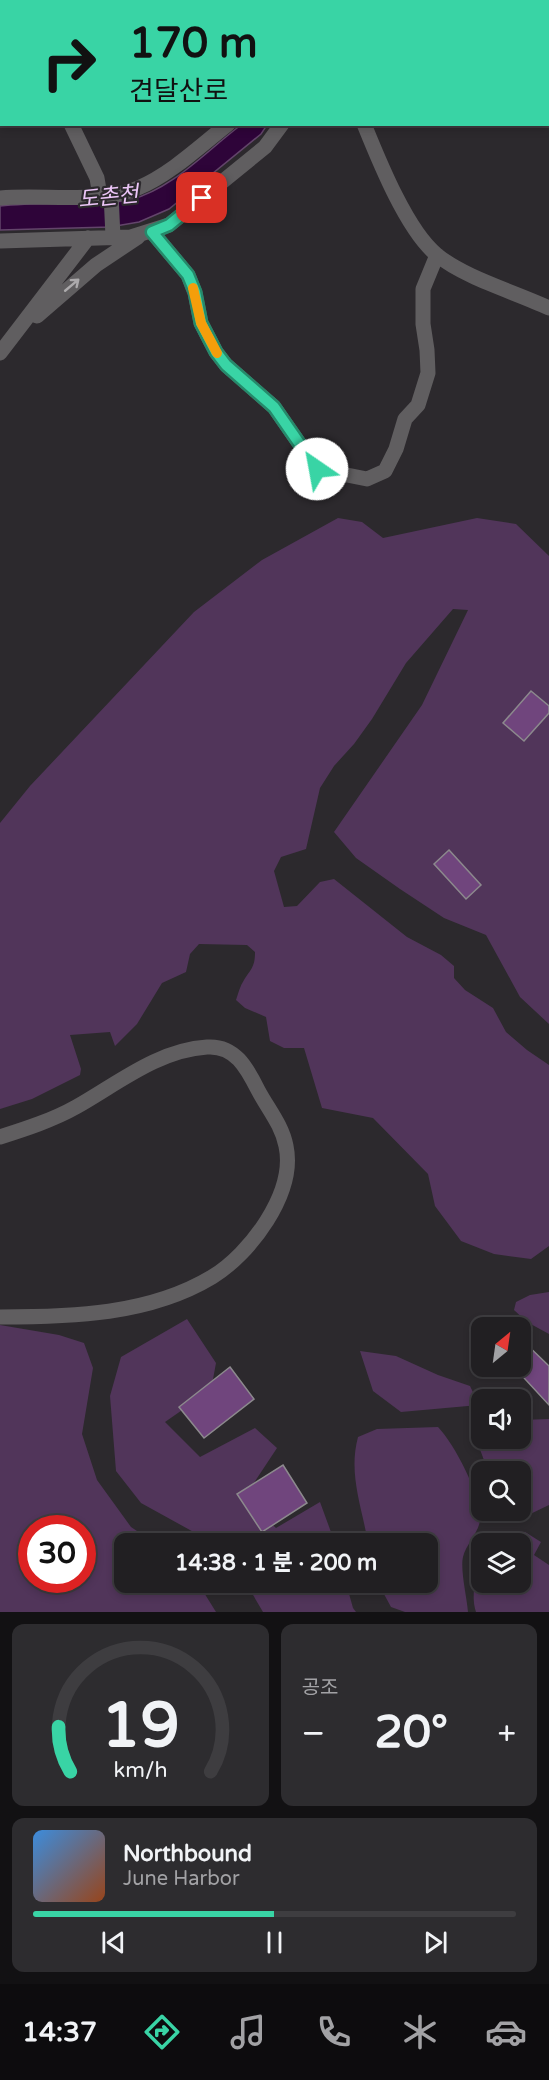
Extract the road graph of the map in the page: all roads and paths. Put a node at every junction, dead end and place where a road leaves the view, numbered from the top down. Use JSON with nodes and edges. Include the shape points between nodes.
{"nodes":[{"id":1,"x":72,"y":126,"type":"edge"},
{"id":2,"x":225,"y":126,"type":"edge"},
{"id":3,"x":281,"y":126,"type":"edge"},
{"id":4,"x":365,"y":126,"type":"edge"},
{"id":5,"x":108,"y":196,"type":"junction"},
{"id":6,"x":0,"y":198,"type":"edge"},
{"id":7,"x":146,"y":234,"type":"junction"},
{"id":8,"x":113,"y":235,"type":"junction"},
{"id":9,"x":88,"y":238,"type":"junction"},
{"id":10,"x":0,"y":241,"type":"edge"},
{"id":11,"x":437,"y":255,"type":"junction"},
{"id":12,"x":549,"y":308,"type":"edge"},
{"id":13,"x":26,"y":320,"type":"junction"},
{"id":14,"x":0,"y":353,"type":"edge"},
{"id":15,"x":0,"y":1137,"type":"edge"},
{"id":16,"x":0,"y":1317,"type":"edge"}],
"edges":[{"from":1,"to":5,"type":"street"},
{"from":2,"to":5,"type":"street","via":[[137,189]]},
{"from":3,"to":7,"type":"street","via":[[265,147],[169,225]]},
{"from":4,"to":11,"type":"street","via":[[411,226]]},
{"from":5,"to":6,"type":"street"},
{"from":5,"to":8,"type":"street"},
{"from":7,"to":8,"type":"street"},
{"from":7,"to":11,"type":"street","via":[[188,275],[201,323],[216,352],[274,407],[317,469],[367,478],[385,471],[405,419],[418,405],[428,373],[423,289]]},
{"from":13,"to":7,"type":"street","one_way":true,"via":[[40,315],[96,265]]},
{"from":8,"to":9,"type":"street"},
{"from":9,"to":10,"type":"street"},
{"from":9,"to":13,"type":"street"},
{"from":11,"to":12,"type":"street","via":[[468,274]]},
{"from":13,"to":14,"type":"street"},
{"from":15,"to":16,"type":"street","via":[[75,1108],[104,1089],[183,1050],[223,1048],[238,1056],[248,1069],[280,1126],[289,1166],[267,1221],[232,1262],[203,1282],[175,1295],[112,1311]]}]}
